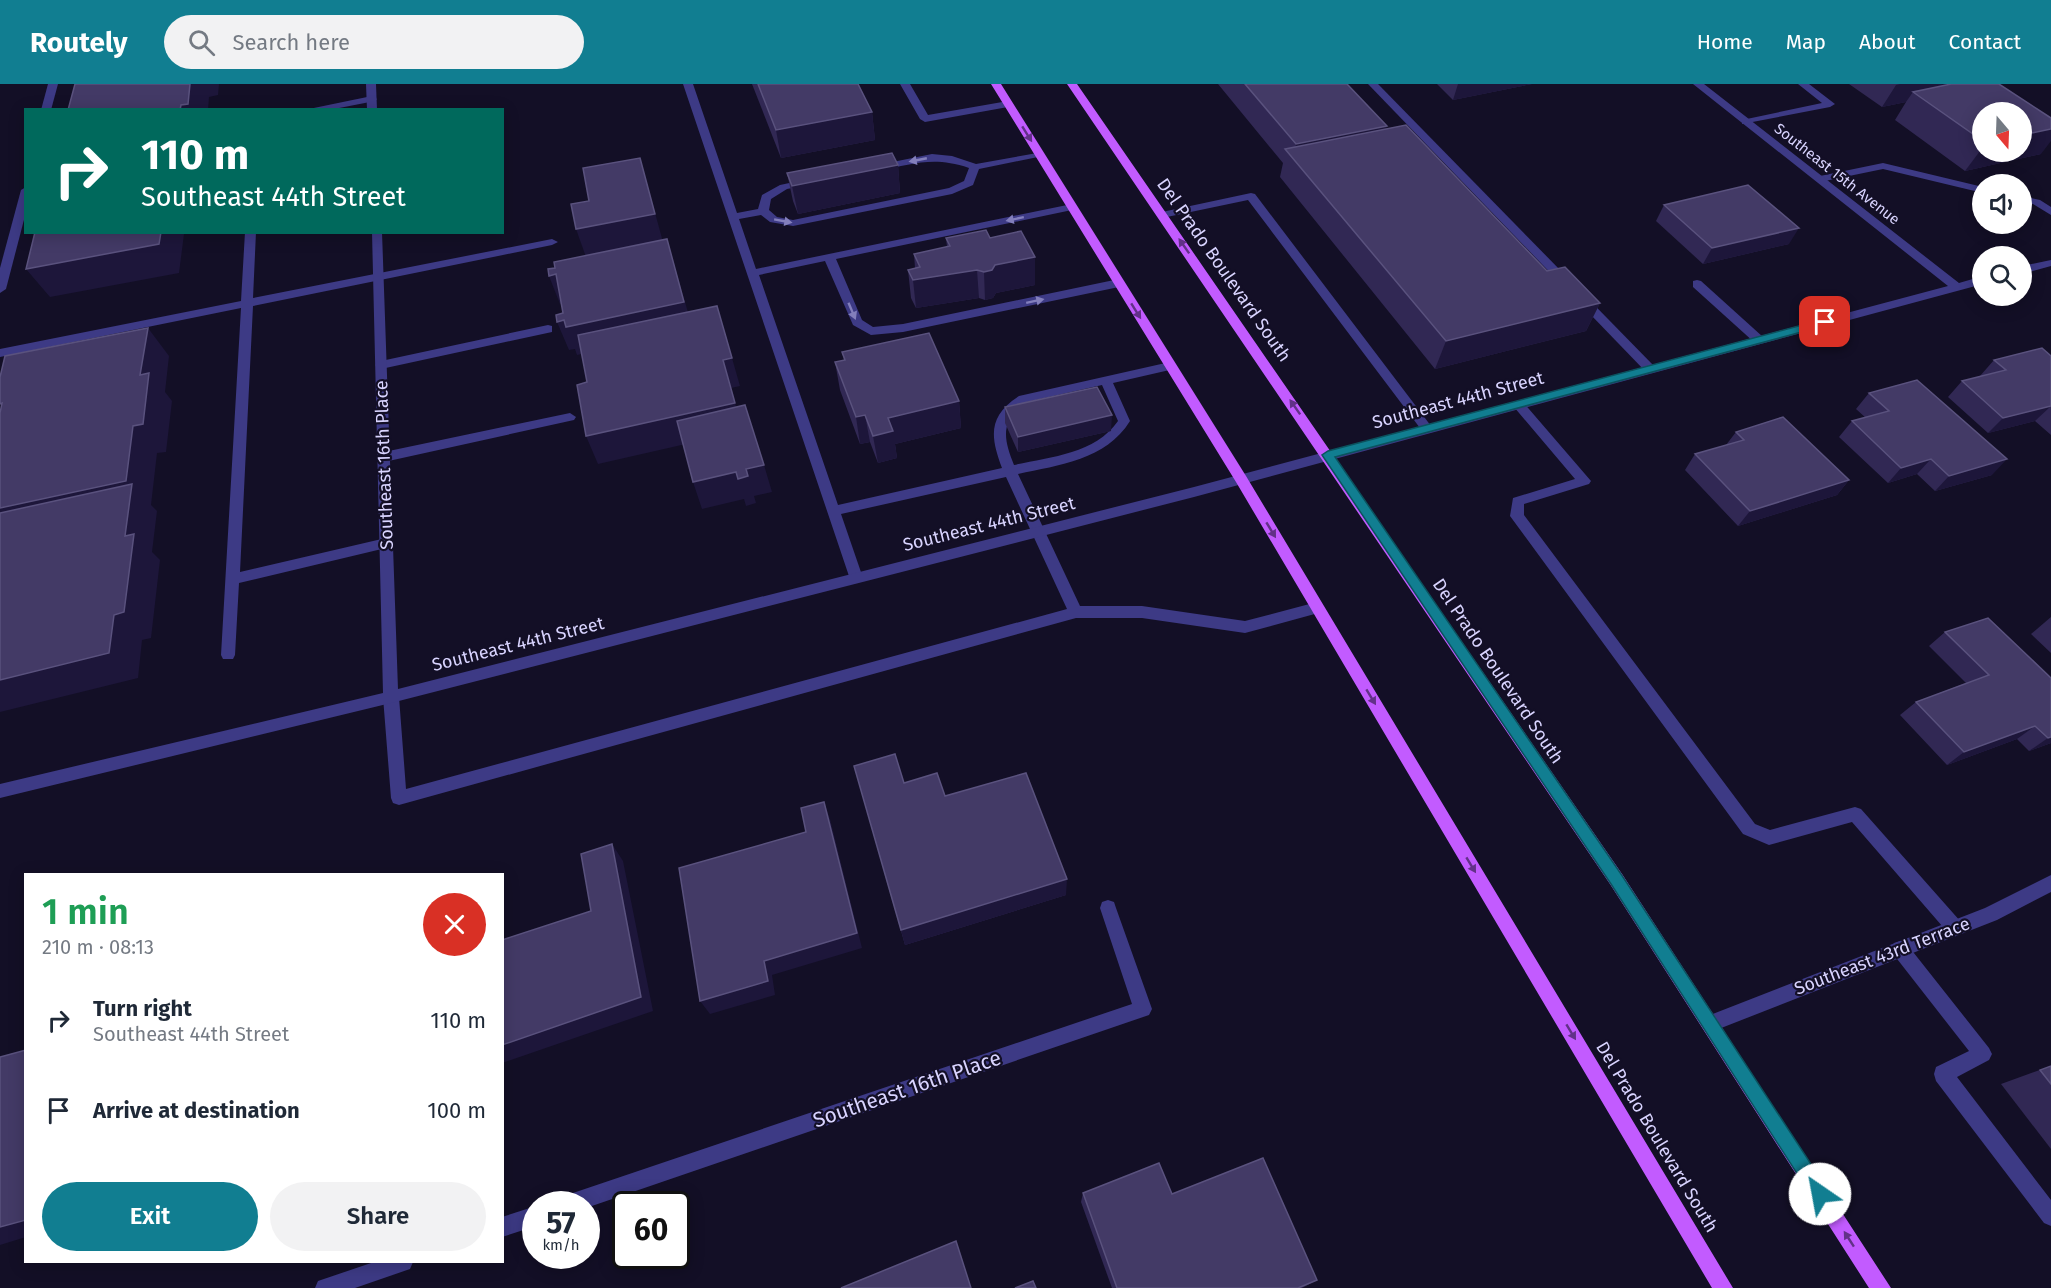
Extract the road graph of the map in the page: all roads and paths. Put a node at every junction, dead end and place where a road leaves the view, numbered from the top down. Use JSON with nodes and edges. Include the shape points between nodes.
{"nodes":[{"id":1,"x":53,"y":84,"type":"edge"},
{"id":2,"x":371,"y":84,"type":"edge"},
{"id":3,"x":688,"y":84,"type":"edge"},
{"id":4,"x":905,"y":84,"type":"edge"},
{"id":5,"x":996,"y":84,"type":"edge"},
{"id":6,"x":1072,"y":84,"type":"edge"},
{"id":7,"x":1373,"y":84,"type":"edge"},
{"id":8,"x":1698,"y":84,"type":"edge"},
{"id":9,"x":1803,"y":84,"type":"edge"},
{"id":10,"x":372,"y":104,"type":"edge"},
{"id":11,"x":1008,"y":104,"type":"junction"},
{"id":12,"x":47,"y":108,"type":"edge"},
{"id":13,"x":330,"y":108,"type":"edge"},
{"id":14,"x":1746,"y":122,"type":"junction"},
{"id":15,"x":1039,"y":154,"type":"junction"},
{"id":16,"x":975,"y":166,"type":"junction"},
{"id":17,"x":864,"y":171,"type":"edge"},
{"id":18,"x":1820,"y":179,"type":"junction"},
{"id":19,"x":818,"y":180,"type":"edge"},
{"id":20,"x":1972,"y":187,"type":"edge"},
{"id":21,"x":24,"y":198,"type":"edge"},
{"id":22,"x":2032,"y":201,"type":"edge"},
{"id":23,"x":1072,"y":207,"type":"junction"},
{"id":24,"x":763,"y":211,"type":"junction"},
{"id":25,"x":2051,"y":212,"type":"edge"},
{"id":26,"x":1162,"y":215,"type":"junction"},
{"id":27,"x":733,"y":217,"type":"junction"},
{"id":28,"x":251,"y":234,"type":"edge"},
{"id":29,"x":377,"y":234,"type":"edge"},
{"id":30,"x":552,"y":242,"type":"dead end"},
{"id":31,"x":830,"y":257,"type":"junction"},
{"id":32,"x":2051,"y":263,"type":"edge"},
{"id":33,"x":2032,"y":268,"type":"edge"},
{"id":34,"x":753,"y":273,"type":"junction"},
{"id":35,"x":379,"y":277,"type":"junction"},
{"id":36,"x":1119,"y":283,"type":"junction"},
{"id":37,"x":1972,"y":283,"type":"edge"},
{"id":38,"x":1697,"y":284,"type":"dead end"},
{"id":39,"x":1957,"y":287,"type":"junction"},
{"id":40,"x":0,"y":289,"type":"edge"},
{"id":41,"x":245,"y":303,"type":"junction"},
{"id":42,"x":548,"y":329,"type":"dead end"},
{"id":43,"x":1758,"y":340,"type":"junction"},
{"id":44,"x":0,"y":352,"type":"edge"},
{"id":45,"x":381,"y":366,"type":"junction"},
{"id":46,"x":1170,"y":366,"type":"junction"},
{"id":47,"x":1650,"y":369,"type":"junction"},
{"id":48,"x":1106,"y":380,"type":"junction"},
{"id":49,"x":1518,"y":404,"type":"junction"},
{"id":50,"x":570,"y":417,"type":"dead end"},
{"id":51,"x":1427,"y":429,"type":"junction"},
{"id":52,"x":1328,"y":455,"type":"junction"},
{"id":53,"x":384,"y":457,"type":"junction"},
{"id":54,"x":1010,"y":471,"type":"junction"},
{"id":55,"x":1241,"y":479,"type":"junction"},
{"id":56,"x":833,"y":511,"type":"junction"},
{"id":57,"x":1038,"y":531,"type":"junction"},
{"id":58,"x":386,"y":543,"type":"junction"},
{"id":59,"x":856,"y":578,"type":"junction"},
{"id":60,"x":232,"y":579,"type":"junction"},
{"id":61,"x":1317,"y":608,"type":"junction"},
{"id":62,"x":1076,"y":612,"type":"junction"},
{"id":63,"x":228,"y":655,"type":"dead end"},
{"id":64,"x":391,"y":697,"type":"junction"},
{"id":65,"x":0,"y":791,"type":"edge"},
{"id":66,"x":2051,"y":883,"type":"edge"},
{"id":67,"x":1108,"y":908,"type":"dead end"},
{"id":68,"x":1955,"y":928,"type":"junction"},
{"id":69,"x":1900,"y":949,"type":"junction"},
{"id":70,"x":1711,"y":1023,"type":"junction"},
{"id":71,"x":600,"y":1194,"type":"edge"},
{"id":72,"x":2051,"y":1216,"type":"edge"},
{"id":73,"x":522,"y":1221,"type":"edge"},
{"id":74,"x":504,"y":1226,"type":"edge"},
{"id":75,"x":400,"y":1263,"type":"edge"},
{"id":76,"x":325,"y":1288,"type":"edge"},
{"id":77,"x":1723,"y":1288,"type":"edge"},
{"id":78,"x":1881,"y":1288,"type":"edge"}],
"edges":[{"from":1,"to":12,"type":"street"},
{"from":2,"to":10,"type":"street"},
{"from":3,"to":27,"type":"street"},
{"from":4,"to":11,"type":"street","via":[[925,119]]},
{"from":5,"to":11,"type":"main road","name":"Del Prado Boulevard South"},
{"from":6,"to":26,"type":"main road","name":"Del Prado Boulevard South"},
{"from":7,"to":47,"type":"street"},
{"from":8,"to":14,"type":"street","name":"Southeast 15th Avenue"},
{"from":9,"to":14,"type":"street","via":[[1830,104]]},
{"from":10,"to":13,"type":"street"},
{"from":11,"to":15,"type":"main road","name":"Del Prado Boulevard South","one_way":true},
{"from":14,"to":18,"type":"street","name":"Southeast 15th Avenue"},
{"from":15,"to":16,"type":"street"},
{"from":15,"to":23,"type":"main road","name":"Del Prado Boulevard South"},
{"from":16,"to":17,"type":"street","one_way":true,"via":[[932,157]]},
{"from":24,"to":16,"type":"street","one_way":true,"via":[[774,220],[792,223],[952,191],[969,183]]},
{"from":18,"to":20,"type":"street","via":[[1882,166]]},
{"from":18,"to":39,"type":"street","name":"Southeast 15th Avenue"},
{"from":19,"to":24,"type":"street","via":[[784,187],[766,197]]},
{"from":21,"to":40,"type":"street"},
{"from":22,"to":25,"type":"street"},
{"from":23,"to":31,"type":"street","one_way":true},
{"from":23,"to":36,"type":"main road","name":"Del Prado Boulevard South"},
{"from":24,"to":27,"type":"street"},
{"from":26,"to":51,"type":"street","via":[[1251,196]]},
{"from":52,"to":26,"type":"main road","name":"Del Prado Boulevard South","one_way":true},
{"from":27,"to":34,"type":"street"},
{"from":28,"to":41,"type":"street"},
{"from":29,"to":35,"type":"street","name":"Southeast 16th Place"},
{"from":30,"to":35,"type":"street"},
{"from":31,"to":34,"type":"street"},
{"from":31,"to":36,"type":"street","one_way":true,"via":[[856,322],[871,331],[903,328]]},
{"from":32,"to":33,"type":"street"},
{"from":34,"to":56,"type":"street"},
{"from":35,"to":41,"type":"street"},
{"from":35,"to":45,"type":"street","name":"Southeast 16th Place"},
{"from":36,"to":46,"type":"main road","name":"Del Prado Boulevard South","one_way":true},
{"from":37,"to":39,"type":"street","name":"Southeast 44th Street"},
{"from":38,"to":43,"type":"street"},
{"from":39,"to":43,"type":"street","name":"Southeast 44th Street"},
{"from":41,"to":44,"type":"street"},
{"from":41,"to":60,"type":"street"},
{"from":42,"to":45,"type":"street"},
{"from":43,"to":47,"type":"street","name":"Southeast 44th Street"},
{"from":45,"to":53,"type":"street","name":"Southeast 16th Place"},
{"from":46,"to":48,"type":"street"},
{"from":46,"to":55,"type":"main road","name":"Del Prado Boulevard South"},
{"from":47,"to":49,"type":"street","name":"Southeast 44th Street"},
{"from":48,"to":54,"type":"street","via":[[1015,403],[1000,423],[998,436]]},
{"from":48,"to":54,"type":"street","via":[[1124,421],[1107,443]]},
{"from":49,"to":51,"type":"street","name":"Southeast 44th Street"},
{"from":49,"to":68,"type":"street","via":[[1584,481],[1518,501],[1517,516],[1749,829],[1769,838],[1855,814]]},
{"from":50,"to":53,"type":"street"},
{"from":51,"to":52,"type":"street","name":"Southeast 44th Street"},
{"from":52,"to":55,"type":"street","name":"Southeast 44th Street"},
{"from":52,"to":70,"type":"main road","name":"Del Prado Boulevard South"},
{"from":53,"to":58,"type":"street","name":"Southeast 16th Place"},
{"from":54,"to":56,"type":"street"},
{"from":54,"to":57,"type":"street"},
{"from":55,"to":57,"type":"street","name":"Southeast 44th Street"},
{"from":55,"to":61,"type":"main road","name":"Del Prado Boulevard South","one_way":true},
{"from":56,"to":59,"type":"street"},
{"from":57,"to":59,"type":"street","name":"Southeast 44th Street"},
{"from":57,"to":62,"type":"street"},
{"from":58,"to":60,"type":"street"},
{"from":58,"to":64,"type":"street","name":"Southeast 16th Place"},
{"from":59,"to":64,"type":"street","name":"Southeast 44th Street"},
{"from":60,"to":63,"type":"street"},
{"from":61,"to":62,"type":"street","via":[[1245,627],[1142,612]]},
{"from":61,"to":77,"type":"main road","name":"Del Prado Boulevard South","one_way":true},
{"from":62,"to":64,"type":"street","name":"Southeast 16th Place","via":[[399,798]]},
{"from":64,"to":65,"type":"street","name":"Southeast 44th Street"},
{"from":66,"to":68,"type":"street","name":"Southeast 43rd Terrace"},
{"from":67,"to":71,"type":"street","name":"Southeast 16th Place","via":[[1143,1009]]},
{"from":68,"to":69,"type":"street","name":"Southeast 43rd Terrace"},
{"from":69,"to":70,"type":"street","name":"Southeast 43rd Terrace"},
{"from":69,"to":72,"type":"street","via":[[1983,1054],[1943,1074]]},
{"from":78,"to":70,"type":"main road","name":"Del Prado Boulevard South","one_way":true},
{"from":73,"to":74,"type":"street"},
{"from":75,"to":76,"type":"street"}]}
